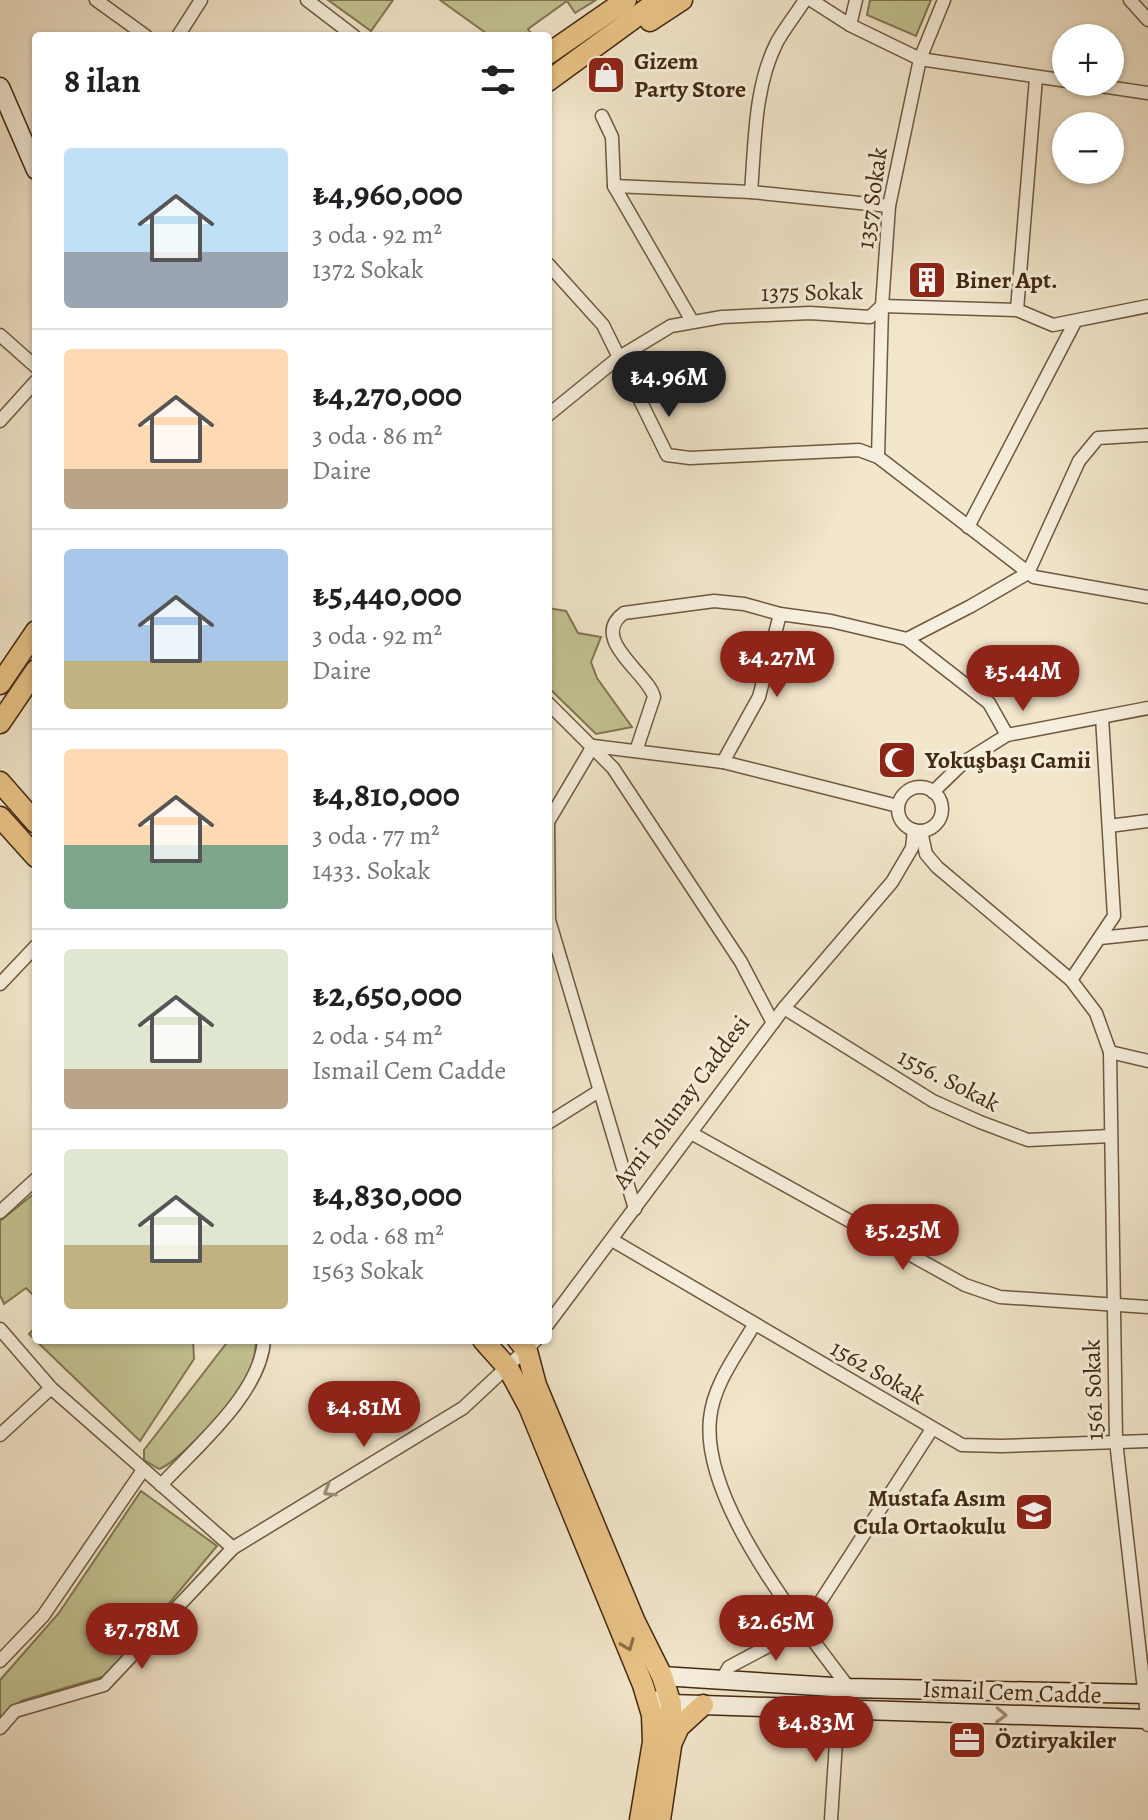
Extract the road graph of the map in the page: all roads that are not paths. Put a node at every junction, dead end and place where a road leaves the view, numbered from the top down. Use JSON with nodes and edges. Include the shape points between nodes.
{"nodes":[{"id":1,"x":96,"y":0,"type":"edge"},
{"id":2,"x":201,"y":0,"type":"edge"},
{"id":3,"x":307,"y":0,"type":"edge"},
{"id":4,"x":612,"y":0,"type":"edge"},
{"id":5,"x":626,"y":0,"type":"edge"},
{"id":6,"x":659,"y":0,"type":"edge"},
{"id":7,"x":682,"y":0,"type":"edge"},
{"id":8,"x":808,"y":0,"type":"edge"},
{"id":9,"x":856,"y":0,"type":"edge"},
{"id":10,"x":944,"y":0,"type":"edge"},
{"id":11,"x":1130,"y":0,"type":"edge"},
{"id":12,"x":1148,"y":20,"type":"edge"},
{"id":13,"x":593,"y":22,"type":"junction"},
{"id":14,"x":850,"y":25,"type":"junction"},
{"id":15,"x":336,"y":31,"type":"edge"},
{"id":16,"x":140,"y":32,"type":"edge"},
{"id":17,"x":181,"y":32,"type":"edge"},
{"id":18,"x":606,"y":38,"type":"junction"},
{"id":19,"x":552,"y":51,"type":"edge"},
{"id":20,"x":920,"y":59,"type":"junction"},
{"id":21,"x":552,"y":78,"type":"edge"},
{"id":22,"x":1036,"y":78,"type":"junction"},
{"id":23,"x":0,"y":87,"type":"edge"},
{"id":24,"x":1148,"y":93,"type":"edge"},
{"id":25,"x":602,"y":116,"type":"dead end"},
{"id":26,"x":32,"y":161,"type":"edge"},
{"id":27,"x":614,"y":186,"type":"junction"},
{"id":28,"x":751,"y":192,"type":"junction"},
{"id":29,"x":889,"y":206,"type":"junction"},
{"id":30,"x":552,"y":268,"type":"edge"},
{"id":31,"x":882,"y":306,"type":"junction"},
{"id":32,"x":1148,"y":306,"type":"edge"},
{"id":33,"x":1017,"y":310,"type":"junction"},
{"id":34,"x":692,"y":321,"type":"junction"},
{"id":35,"x":1075,"y":322,"type":"junction"},
{"id":36,"x":0,"y":335,"type":"edge"},
{"id":37,"x":618,"y":358,"type":"junction"},
{"id":38,"x":32,"y":363,"type":"edge"},
{"id":39,"x":32,"y":385,"type":"edge"},
{"id":40,"x":552,"y":412,"type":"edge"},
{"id":41,"x":0,"y":421,"type":"edge"},
{"id":42,"x":1148,"y":435,"type":"edge"},
{"id":43,"x":878,"y":457,"type":"junction"},
{"id":44,"x":968,"y":527,"type":"junction"},
{"id":45,"x":1028,"y":573,"type":"junction"},
{"id":46,"x":1148,"y":597,"type":"edge"},
{"id":47,"x":780,"y":614,"type":"junction"},
{"id":48,"x":32,"y":637,"type":"edge"},
{"id":49,"x":907,"y":639,"type":"junction"},
{"id":50,"x":32,"y":676,"type":"edge"},
{"id":51,"x":0,"y":684,"type":"edge"},
{"id":52,"x":552,"y":707,"type":"edge"},
{"id":53,"x":1148,"y":708,"type":"edge"},
{"id":54,"x":1102,"y":717,"type":"junction"},
{"id":55,"x":0,"y":723,"type":"edge"},
{"id":56,"x":1007,"y":735,"type":"junction"},
{"id":57,"x":593,"y":746,"type":"junction"},
{"id":58,"x":636,"y":751,"type":"junction"},
{"id":59,"x":723,"y":762,"type":"junction"},
{"id":60,"x":0,"y":782,"type":"edge"},
{"id":61,"x":933,"y":792,"type":"junction"},
{"id":62,"x":898,"y":806,"type":"junction"},
{"id":63,"x":552,"y":815,"type":"edge"},
{"id":64,"x":0,"y":817,"type":"edge"},
{"id":65,"x":32,"y":818,"type":"edge"},
{"id":66,"x":1148,"y":821,"type":"edge"},
{"id":67,"x":1109,"y":826,"type":"junction"},
{"id":68,"x":918,"y":831,"type":"junction"},
{"id":69,"x":32,"y":853,"type":"edge"},
{"id":70,"x":552,"y":930,"type":"edge"},
{"id":71,"x":1148,"y":933,"type":"edge"},
{"id":72,"x":1100,"y":938,"type":"junction"},
{"id":73,"x":32,"y":950,"type":"edge"},
{"id":74,"x":1071,"y":980,"type":"junction"},
{"id":75,"x":0,"y":984,"type":"edge"},
{"id":76,"x":784,"y":1008,"type":"junction"},
{"id":77,"x":773,"y":1023,"type":"junction"},
{"id":78,"x":1110,"y":1052,"type":"junction"},
{"id":79,"x":1148,"y":1061,"type":"edge"},
{"id":80,"x":599,"y":1091,"type":"junction"},
{"id":81,"x":552,"y":1120,"type":"edge"},
{"id":82,"x":691,"y":1133,"type":"junction"},
{"id":83,"x":1111,"y":1136,"type":"junction"},
{"id":84,"x":32,"y":1183,"type":"edge"},
{"id":85,"x":635,"y":1209,"type":"junction"},
{"id":86,"x":0,"y":1212,"type":"edge"},
{"id":87,"x":612,"y":1240,"type":"junction"},
{"id":88,"x":1113,"y":1303,"type":"junction"},
{"id":89,"x":1148,"y":1307,"type":"edge"},
{"id":90,"x":552,"y":1319,"type":"edge"},
{"id":91,"x":754,"y":1325,"type":"junction"},
{"id":92,"x":0,"y":1329,"type":"edge"},
{"id":93,"x":263,"y":1344,"type":"edge"},
{"id":94,"x":487,"y":1344,"type":"edge"},
{"id":95,"x":527,"y":1344,"type":"edge"},
{"id":96,"x":508,"y":1368,"type":"junction"},
{"id":97,"x":51,"y":1388,"type":"junction"},
{"id":98,"x":932,"y":1429,"type":"junction"},
{"id":99,"x":0,"y":1435,"type":"edge"},
{"id":100,"x":1116,"y":1441,"type":"junction"},
{"id":101,"x":1148,"y":1441,"type":"edge"},
{"id":102,"x":143,"y":1470,"type":"junction"},
{"id":103,"x":161,"y":1485,"type":"junction"},
{"id":104,"x":233,"y":1548,"type":"junction"},
{"id":105,"x":804,"y":1627,"type":"junction"},
{"id":106,"x":0,"y":1661,"type":"edge"},
{"id":107,"x":722,"y":1679,"type":"junction"},
{"id":108,"x":652,"y":1680,"type":"junction"},
{"id":109,"x":849,"y":1688,"type":"junction"},
{"id":110,"x":1146,"y":1694,"type":"edge"},
{"id":111,"x":671,"y":1704,"type":"junction"},
{"id":112,"x":703,"y":1705,"type":"junction"},
{"id":113,"x":838,"y":1711,"type":"junction"},
{"id":114,"x":1148,"y":1721,"type":"edge"},
{"id":115,"x":0,"y":1728,"type":"edge"},
{"id":116,"x":671,"y":1746,"type":"junction"},
{"id":117,"x":640,"y":1820,"type":"edge"},
{"id":118,"x":660,"y":1820,"type":"edge"},
{"id":119,"x":831,"y":1820,"type":"edge"}],
"edges":[{"from":1,"to":16,"type":"street"},
{"from":2,"to":17,"type":"street"},
{"from":3,"to":15,"type":"street"},
{"from":4,"to":13,"type":"main road"},
{"from":5,"to":13,"type":"main road"},
{"from":6,"to":18,"type":"main road"},
{"from":7,"to":18,"type":"main road","via":[[627,35]]},
{"from":8,"to":14,"type":"street"},
{"from":8,"to":28,"type":"street","via":[[777,43],[762,89]]},
{"from":9,"to":14,"type":"street"},
{"from":10,"to":20,"type":"street","name":"1357 Sokak"},
{"from":11,"to":12,"type":"street"},
{"from":13,"to":19,"type":"main road"},
{"from":14,"to":20,"type":"street"},
{"from":18,"to":21,"type":"main road"},
{"from":20,"to":22,"type":"street"},
{"from":20,"to":29,"type":"street","name":"1357 Sokak"},
{"from":22,"to":24,"type":"street"},
{"from":22,"to":33,"type":"street"},
{"from":23,"to":26,"type":"main road"},
{"from":25,"to":27,"type":"street","via":[[612,137]]},
{"from":27,"to":28,"type":"street"},
{"from":27,"to":34,"type":"street"},
{"from":28,"to":29,"type":"street"},
{"from":29,"to":31,"type":"street","name":"1357 Sokak"},
{"from":30,"to":37,"type":"street","via":[[603,325]]},
{"from":31,"to":33,"type":"street","name":"1375 Sokak"},
{"from":31,"to":34,"type":"street","name":"1375 Sokak","via":[[870,317],[810,313]]},
{"from":31,"to":43,"type":"street","name":"1357 Sokak"},
{"from":32,"to":35,"type":"street","name":"1375 Sokak"},
{"from":33,"to":35,"type":"street","name":"1375 Sokak","via":[[1053,325]]},
{"from":34,"to":37,"type":"street","name":"1375 Sokak","via":[[655,333]]},
{"from":35,"to":44,"type":"street"},
{"from":36,"to":38,"type":"street"},
{"from":37,"to":40,"type":"street","name":"1375 Sokak"},
{"from":37,"to":43,"type":"street","via":[[667,455],[859,450]]},
{"from":39,"to":41,"type":"street"},
{"from":42,"to":45,"type":"street","via":[[1098,438],[1079,461]]},
{"from":43,"to":44,"type":"street"},
{"from":44,"to":45,"type":"street"},
{"from":45,"to":46,"type":"street"},
{"from":45,"to":49,"type":"street"},
{"from":47,"to":49,"type":"street"},
{"from":47,"to":58,"type":"street","via":[[714,601],[620,615],[614,630],[619,651],[654,697]]},
{"from":47,"to":59,"type":"street","via":[[759,697]]},
{"from":48,"to":51,"type":"main road"},
{"from":49,"to":56,"type":"street","via":[[989,703]]},
{"from":50,"to":55,"type":"main road"},
{"from":52,"to":57,"type":"street","name":"Avni Tolunay Caddesi"},
{"from":53,"to":54,"type":"street"},
{"from":54,"to":56,"type":"street"},
{"from":54,"to":67,"type":"street"},
{"from":56,"to":61,"type":"street","via":[[964,762]]},
{"from":57,"to":58,"type":"street"},
{"from":57,"to":63,"type":"street"},
{"from":57,"to":77,"type":"street","name":"Avni Tolunay Caddesi","via":[[680,867]]},
{"from":58,"to":59,"type":"street"},
{"from":59,"to":62,"type":"street"},
{"from":60,"to":65,"type":"main road"},
{"from":61,"to":62,"type":"street","via":[[909,790]]},
{"from":61,"to":68,"type":"street","via":[[941,815],[934,826]]},
{"from":62,"to":68,"type":"street","via":[[899,818]]},
{"from":64,"to":69,"type":"main road"},
{"from":66,"to":67,"type":"street"},
{"from":67,"to":72,"type":"street","via":[[1114,916]]},
{"from":68,"to":74,"type":"street","name":"1561 Sokak","via":[[937,867]]},
{"from":68,"to":76,"type":"street","via":[[892,882]]},
{"from":70,"to":80,"type":"street"},
{"from":71,"to":72,"type":"street"},
{"from":72,"to":74,"type":"street"},
{"from":73,"to":75,"type":"street"},
{"from":74,"to":78,"type":"street","name":"1561 Sokak","via":[[1096,1013]]},
{"from":76,"to":77,"type":"street"},
{"from":76,"to":83,"type":"street","name":"1556. Sokak","via":[[933,1101],[980,1122],[1028,1140]]},
{"from":77,"to":82,"type":"street","name":"Avni Tolunay Caddesi"},
{"from":78,"to":79,"type":"street"},
{"from":78,"to":83,"type":"street","name":"1561 Sokak"},
{"from":80,"to":81,"type":"street"},
{"from":80,"to":85,"type":"street"},
{"from":82,"to":85,"type":"street","name":"Avni Tolunay Caddesi"},
{"from":82,"to":88,"type":"street","via":[[984,1293]]},
{"from":83,"to":88,"type":"street","name":"1561 Sokak"},
{"from":84,"to":86,"type":"street"},
{"from":85,"to":87,"type":"street","name":"Avni Tolunay Caddesi"},
{"from":87,"to":90,"type":"street","name":"Avni Tolunay Caddesi"},
{"from":87,"to":91,"type":"street","name":"1562 Sokak"},
{"from":88,"to":89,"type":"street"},
{"from":88,"to":100,"type":"street","name":"1561 Sokak"},
{"from":91,"to":98,"type":"street","name":"1562 Sokak"},
{"from":91,"to":105,"type":"street","via":[[717,1390],[710,1420],[714,1464],[765,1574]]},
{"from":92,"to":97,"type":"street"},
{"from":93,"to":103,"type":"street","via":[[259,1368],[245,1391]]},
{"from":94,"to":96,"type":"main road"},
{"from":95,"to":96,"type":"street"},
{"from":95,"to":108,"type":"main road","via":[[541,1399],[635,1622]]},
{"from":96,"to":104,"type":"street","one_way":true,"via":[[463,1408]]},
{"from":96,"to":108,"type":"main road","one_way":true},
{"from":97,"to":99,"type":"street"},
{"from":97,"to":102,"type":"street"},
{"from":98,"to":100,"type":"street","name":"1562 Sokak","via":[[962,1445]]},
{"from":98,"to":105,"type":"street"},
{"from":100,"to":101,"type":"street","name":"1562 Sokak"},
{"from":100,"to":110,"type":"street","name":"1561 Sokak"},
{"from":102,"to":103,"type":"street"},
{"from":102,"to":106,"type":"street","via":[[43,1616]]},
{"from":103,"to":104,"type":"street"},
{"from":104,"to":115,"type":"street","via":[[104,1685],[15,1711]]},
{"from":105,"to":107,"type":"street","via":[[729,1667]]},
{"from":105,"to":109,"type":"street"},
{"from":107,"to":108,"type":"main road","name":"Ismail Cem Cadde"},
{"from":107,"to":109,"type":"main road","name":"Ismail Cem Cadde"},
{"from":108,"to":111,"type":"main road"},
{"from":108,"to":117,"type":"main road","via":[[653,1742]]},
{"from":109,"to":110,"type":"main road","name":"Ismail Cem Cadde"},
{"from":110,"to":114,"type":"street","name":"1561 Sokak"},
{"from":111,"to":112,"type":"main road","name":"Ismail Cem Cadde"},
{"from":111,"to":116,"type":"main road"},
{"from":112,"to":113,"type":"main road","name":"Ismail Cem Cadde"},
{"from":112,"to":116,"type":"main road","via":[[679,1727]]},
{"from":113,"to":114,"type":"main road","name":"Ismail Cem Cadde","one_way":true},
{"from":113,"to":119,"type":"street"},
{"from":116,"to":118,"type":"main road"}]}
